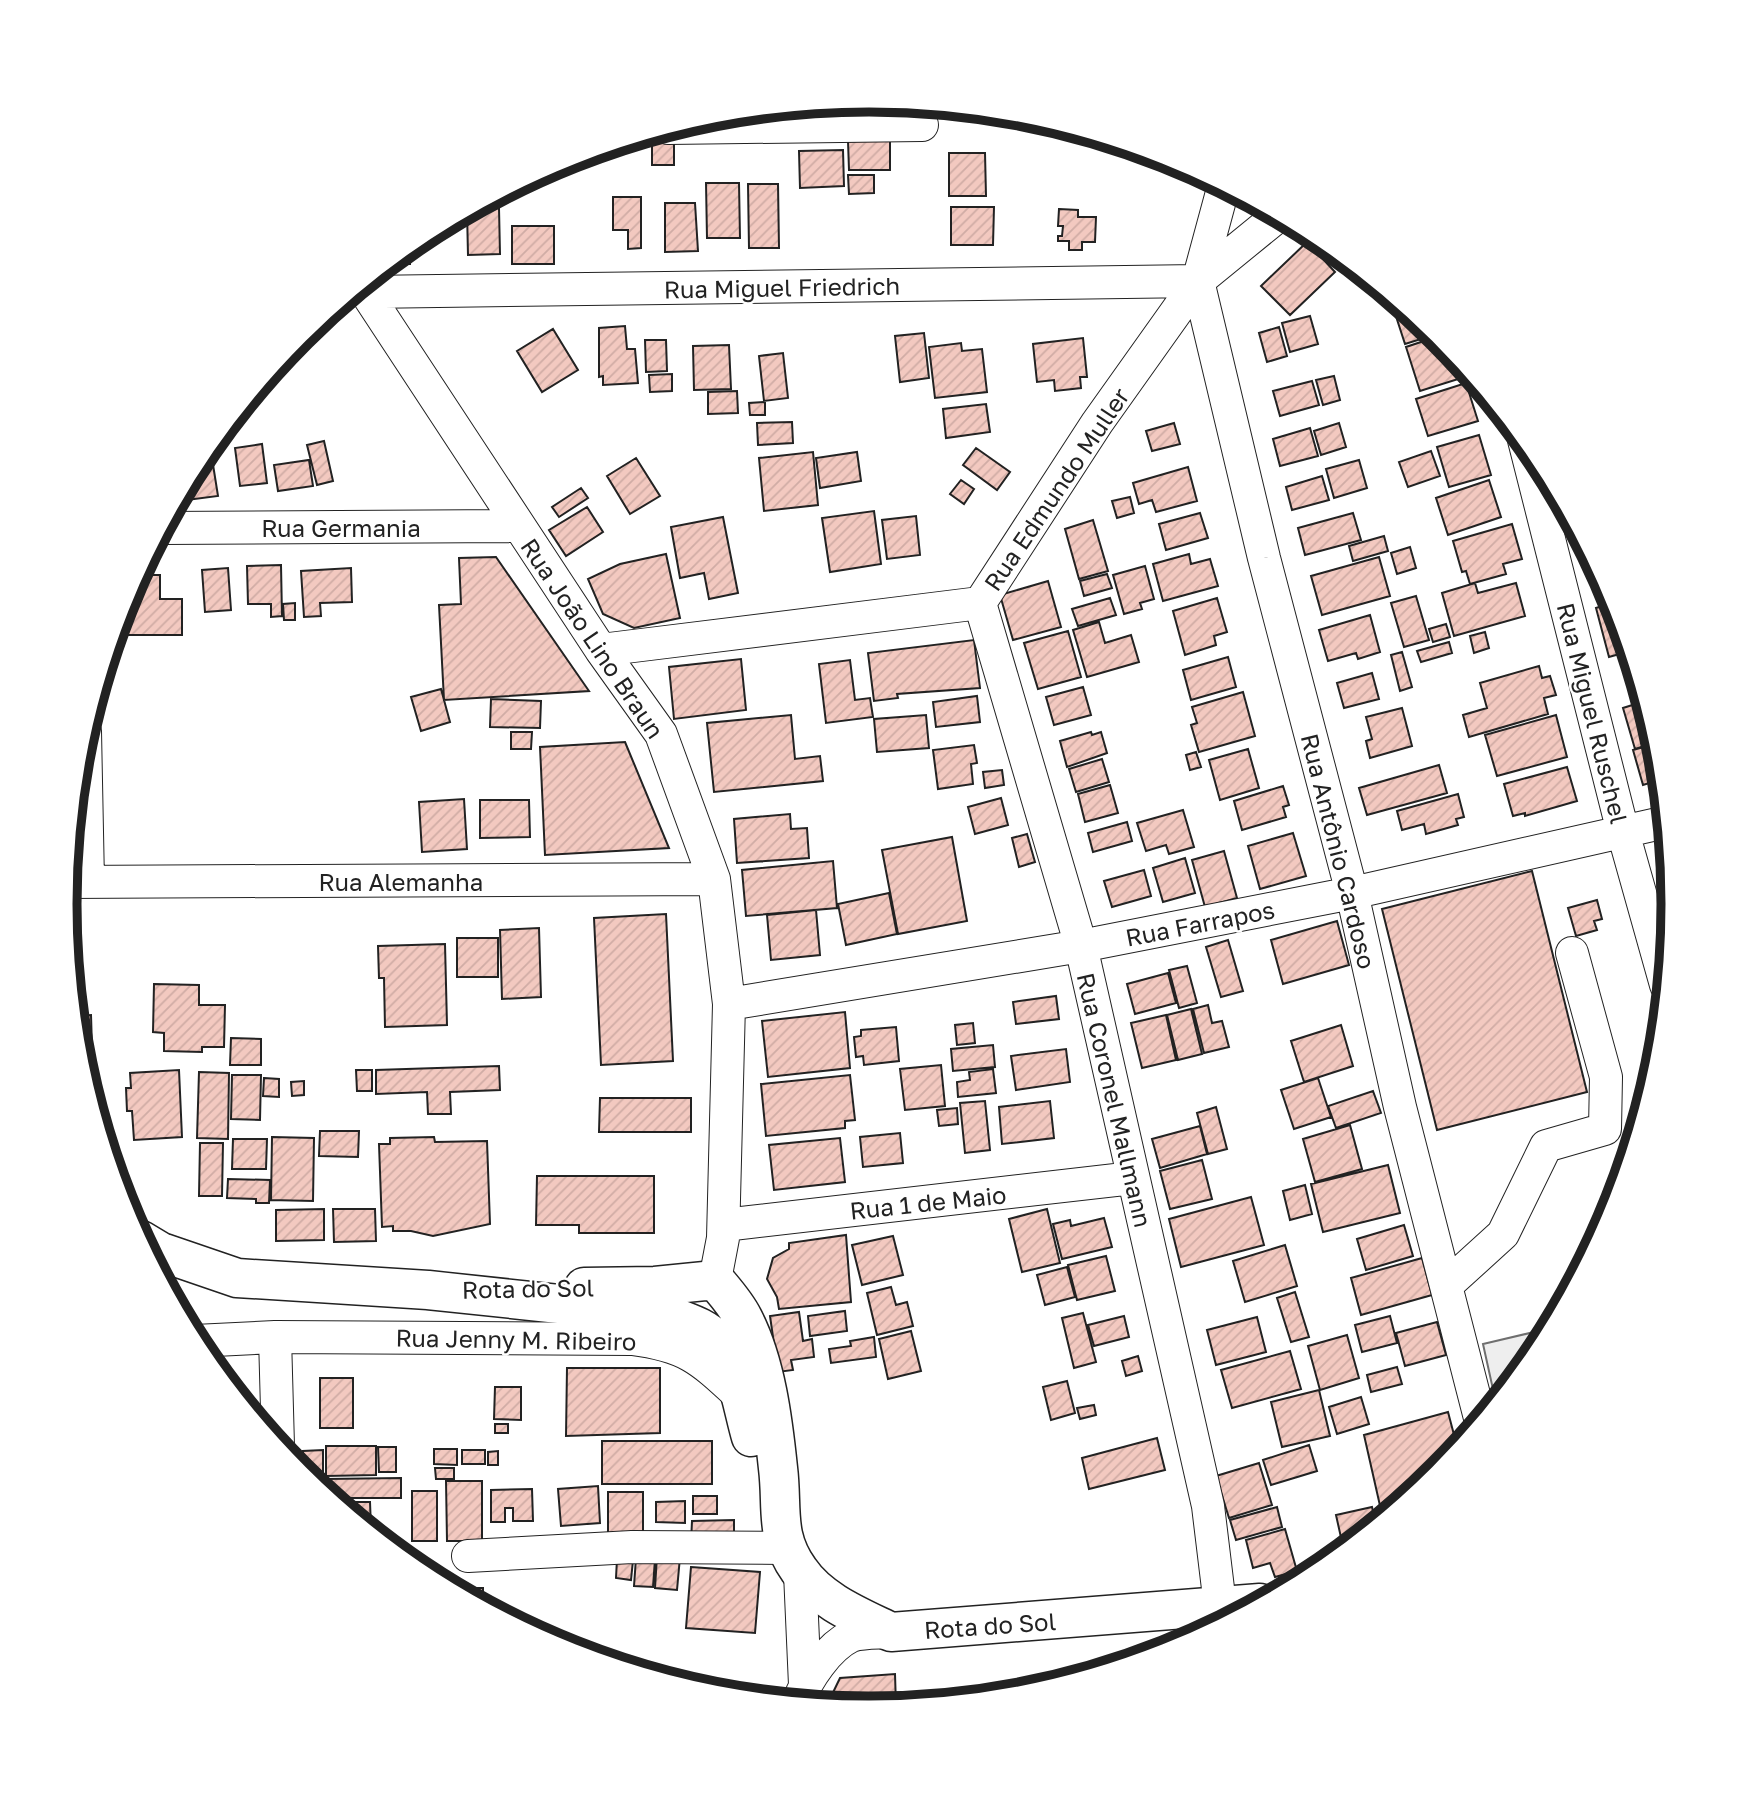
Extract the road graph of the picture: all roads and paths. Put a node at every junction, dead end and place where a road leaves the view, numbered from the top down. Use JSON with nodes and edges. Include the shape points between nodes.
{"nodes":[{"id":1,"x":922,"y":125,"type":"dead end"},
{"id":2,"x":713,"y":127,"type":"edge"},
{"id":3,"x":1222,"y":194,"type":"edge"},
{"id":4,"x":1271,"y":221,"type":"edge"},
{"id":5,"x":1198,"y":281,"type":"junction"},
{"id":6,"x":370,"y":289,"type":"edge"},
{"id":7,"x":366,"y":292,"type":"edge"},
{"id":8,"x":1531,"y":469,"type":"edge"},
{"id":9,"x":519,"y":526,"type":"junction"},
{"id":10,"x":172,"y":528,"type":"edge"},
{"id":11,"x":979,"y":603,"type":"junction"},
{"id":12,"x":601,"y":650,"type":"junction"},
{"id":13,"x":1657,"y":824,"type":"edge"},
{"id":14,"x":1623,"y":831,"type":"junction"},
{"id":15,"x":714,"y":879,"type":"junction"},
{"id":16,"x":77,"y":882,"type":"edge"},
{"id":17,"x":1352,"y":893,"type":"junction"},
{"id":18,"x":1081,"y":946,"type":"junction"},
{"id":19,"x":1572,"y":953,"type":"dead end"},
{"id":20,"x":1659,"y":962,"type":"edge"},
{"id":21,"x":729,"y":1003,"type":"junction"},
{"id":22,"x":1133,"y":1178,"type":"junction"},
{"id":23,"x":724,"y":1225,"type":"junction"},
{"id":24,"x":156,"y":1249,"type":"edge"},
{"id":25,"x":171,"y":1278,"type":"edge"},
{"id":26,"x":237,"y":1278,"type":"junction"},
{"id":27,"x":715,"y":1280,"type":"junction"},
{"id":28,"x":1448,"y":1284,"type":"junction"},
{"id":29,"x":428,"y":1290,"type":"junction"},
{"id":30,"x":550,"y":1305,"type":"junction"},
{"id":31,"x":275,"y":1337,"type":"junction"},
{"id":32,"x":715,"y":1339,"type":"junction"},
{"id":33,"x":209,"y":1340,"type":"edge"},
{"id":34,"x":740,"y":1396,"type":"junction"},
{"id":35,"x":1478,"y":1411,"type":"edge"},
{"id":36,"x":278,"y":1431,"type":"edge"},
{"id":37,"x":788,"y":1545,"type":"junction"},
{"id":38,"x":468,"y":1556,"type":"dead end"},
{"id":39,"x":1240,"y":1604,"type":"edge"},
{"id":40,"x":1220,"y":1605,"type":"junction"},
{"id":41,"x":891,"y":1632,"type":"junction"},
{"id":42,"x":801,"y":1694,"type":"edge"}],
"edges":[{"from":1,"to":2,"type":"street"},
{"from":3,"to":5,"type":"street","name":"Rua Edmundo Muller"},
{"from":4,"to":5,"type":"street"},
{"from":5,"to":6,"type":"street","name":"Rua Miguel Friedrich"},
{"from":5,"to":11,"type":"street","name":"Rua Edmundo Muller","via":[[1097,423]]},
{"from":5,"to":17,"type":"street","name":"Rua Antônio Cardoso","via":[[1264,558]]},
{"from":7,"to":9,"type":"street","name":"Rua João Lino Braun"},
{"from":8,"to":14,"type":"street","name":"Rua Miguel Ruschel"},
{"from":9,"to":10,"type":"street","name":"Rua Germania"},
{"from":9,"to":12,"type":"street","name":"Rua João Lino Braun"},
{"from":11,"to":12,"type":"street","name":"Rua Edmundo Muller"},
{"from":11,"to":18,"type":"street","name":"Rua Coronel Mallmann"},
{"from":12,"to":15,"type":"street","name":"Rua João Lino Braun","via":[[661,734]]},
{"from":13,"to":14,"type":"street","name":"Rua Farrapos"},
{"from":14,"to":17,"type":"street","name":"Rua Farrapos"},
{"from":14,"to":20,"type":"street","name":"Rua Miguel Ruschel"},
{"from":15,"to":16,"type":"street","name":"Rua Alemanha"},
{"from":15,"to":21,"type":"street","name":"Rua João Lino Braun"},
{"from":17,"to":18,"type":"street","name":"Rua Farrapos"},
{"from":17,"to":28,"type":"street","name":"Rua Antônio Cardoso","via":[[1400,1107]]},
{"from":18,"to":21,"type":"street","name":"Rua Farrapos"},
{"from":18,"to":22,"type":"street","name":"Rua Coronel Mallmann"},
{"from":19,"to":28,"type":"street","via":[[1606,1077],[1605,1129],[1546,1146],[1503,1234]]},
{"from":21,"to":23,"type":"street","name":"Rua João Lino Braun"},
{"from":22,"to":23,"type":"street","name":"Rua 1 de Maio"},
{"from":22,"to":40,"type":"street","name":"Rua Coronel Mallmann","via":[[1208,1506]]},
{"from":23,"to":27,"type":"street","name":"Rua João Lino Braun"},
{"from":24,"to":26,"type":"highway","name":"Rota do Sol"},
{"from":25,"to":26,"type":"highway"},
{"from":26,"to":29,"type":"highway","name":"Rota do Sol"},
{"from":27,"to":29,"type":"highway","name":"Rota do Sol","via":[[655,1286]]},
{"from":27,"to":30,"type":"highway","via":[[680,1298]]},
{"from":27,"to":32,"type":"highway"},
{"from":27,"to":37,"type":"highway","via":[[743,1317],[754,1343],[773,1431]]},
{"from":28,"to":35,"type":"street","name":"Rua Antônio Cardoso"},
{"from":29,"to":30,"type":"highway","name":"Rota do Sol"},
{"from":30,"to":32,"type":"highway","name":"Rota do Sol","via":[[672,1316]]},
{"from":31,"to":33,"type":"street","name":"Rua Jenny M. Ribeiro"},
{"from":31,"to":34,"type":"street","name":"Rua Jenny M. Ribeiro","via":[[632,1339],[664,1343],[691,1353]]},
{"from":31,"to":36,"type":"street"},
{"from":32,"to":34,"type":"highway","name":"Rota do Sol","via":[[730,1364]]},
{"from":34,"to":37,"type":"highway","name":"Rota do Sol","via":[[763,1481]]},
{"from":37,"to":38,"type":"street"},
{"from":37,"to":41,"type":"highway","name":"Rota do Sol","via":[[834,1603]]},
{"from":37,"to":42,"type":"street"},
{"from":39,"to":40,"type":"highway","name":"Rota do Sol"},
{"from":40,"to":41,"type":"highway","name":"Rota do Sol"},
{"from":41,"to":42,"type":"street","via":[[853,1635],[831,1653]]}]}
